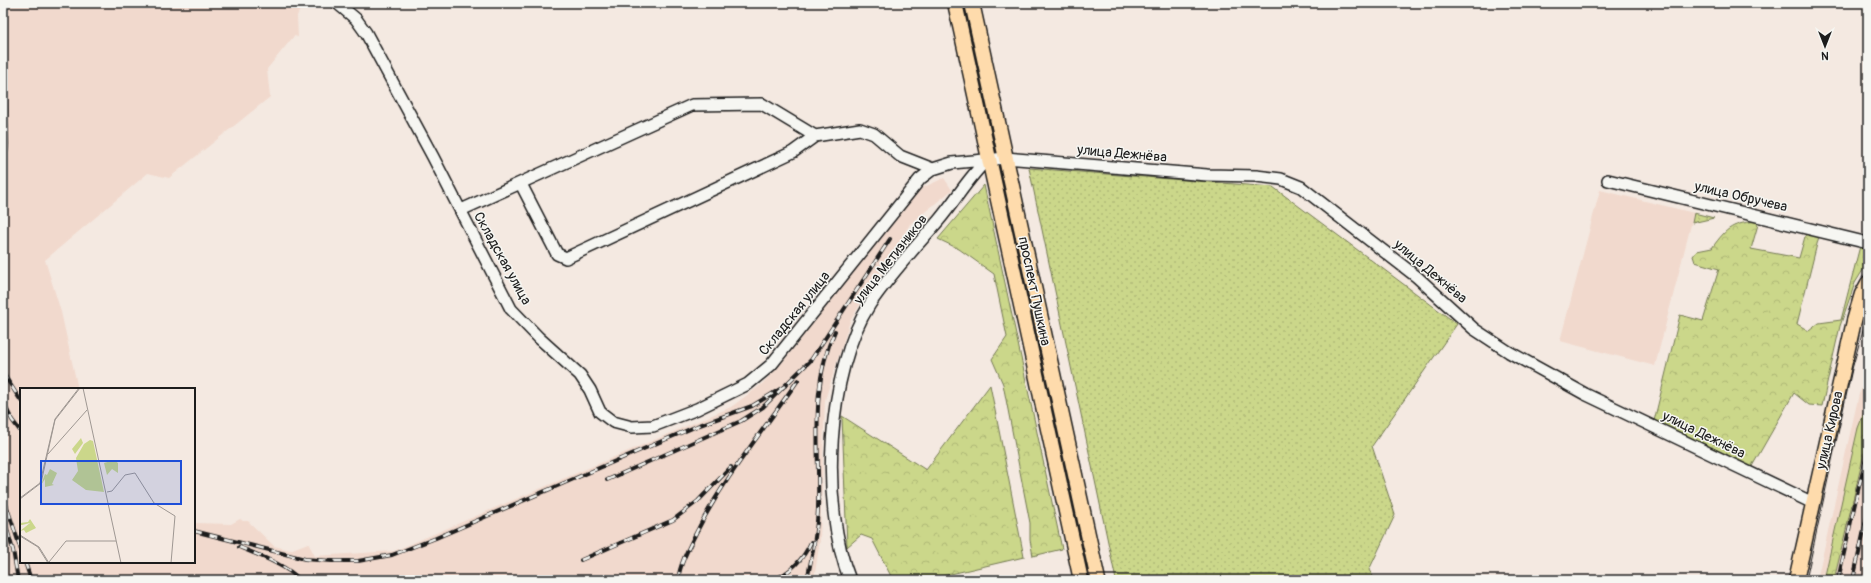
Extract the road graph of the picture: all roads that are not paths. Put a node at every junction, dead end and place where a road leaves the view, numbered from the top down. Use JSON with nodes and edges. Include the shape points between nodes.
{"nodes":[{"id":1,"x":337,"y":3,"type":"edge"},
{"id":2,"x":955,"y":3,"type":"edge"},
{"id":3,"x":972,"y":3,"type":"edge"},
{"id":4,"x":815,"y":136,"type":"junction"},
{"id":5,"x":989,"y":158,"type":"junction"},
{"id":6,"x":1006,"y":158,"type":"junction"},
{"id":7,"x":933,"y":169,"type":"junction"},
{"id":8,"x":1608,"y":180,"type":"dead end"},
{"id":9,"x":521,"y":184,"type":"junction"},
{"id":10,"x":461,"y":210,"type":"junction"},
{"id":11,"x":1868,"y":243,"type":"edge"},
{"id":12,"x":1868,"y":283,"type":"edge"},
{"id":13,"x":1813,"y":503,"type":"junction"},
{"id":14,"x":850,"y":580,"type":"edge"},
{"id":15,"x":1081,"y":580,"type":"edge"},
{"id":16,"x":1098,"y":580,"type":"edge"},
{"id":17,"x":1796,"y":580,"type":"edge"}],
"edges":[{"from":1,"to":10,"type":"street","name":"Складская улица","via":[[356,19],[366,33]]},
{"from":2,"to":5,"type":"main road","name":"проспект Пушкина"},
{"from":3,"to":6,"type":"main road","name":"проспект Пушкина"},
{"from":4,"to":7,"type":"street","via":[[860,128],[874,134],[900,156]]},
{"from":4,"to":9,"type":"street","via":[[762,104],[692,105]]},
{"from":4,"to":9,"type":"street","via":[[793,152],[566,258],[557,254]]},
{"from":5,"to":6,"type":"street","name":"улица Дежнёва"},
{"from":5,"to":7,"type":"street","name":"Складская улица","via":[[952,163]]},
{"from":5,"to":14,"type":"street","name":"улица Метизников","via":[[978,168],[950,207],[870,304],[849,353],[838,390],[833,420],[832,453],[833,506],[842,559]]},
{"from":5,"to":15,"type":"main road","name":"проспект Пушкина"},
{"from":6,"to":13,"type":"street","name":"улица Дежнёва","via":[[1207,176],[1281,179],[1301,187],[1417,277],[1474,329],[1509,352],[1585,394]]},
{"from":6,"to":16,"type":"main road","name":"проспект Пушкина"},
{"from":7,"to":10,"type":"street","name":"Складская улица","via":[[920,179],[771,366],[748,384],[697,409],[653,426],[632,427],[614,422],[600,412],[580,375],[511,309]]},
{"from":8,"to":11,"type":"street","name":"улица Обручева"},
{"from":9,"to":10,"type":"street"},
{"from":12,"to":13,"type":"main road","name":"улица Кирова","via":[[1854,321]]},
{"from":13,"to":17,"type":"main road","name":"улица Кирова"}]}
